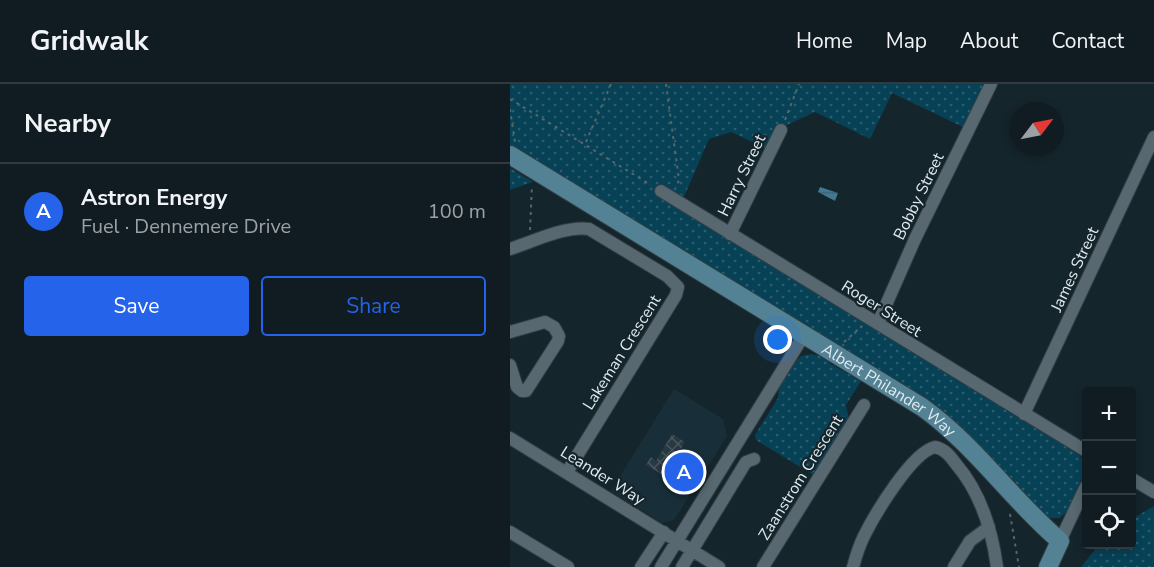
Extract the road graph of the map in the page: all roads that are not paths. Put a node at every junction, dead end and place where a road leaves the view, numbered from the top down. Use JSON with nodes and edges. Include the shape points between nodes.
{"nodes":[{"id":1,"x":991,"y":84,"type":"edge"},
{"id":2,"x":781,"y":130,"type":"road end"},
{"id":3,"x":1154,"y":137,"type":"edge"},
{"id":4,"x":513,"y":151,"type":"edge"},
{"id":5,"x":661,"y":191,"type":"road end"},
{"id":6,"x":730,"y":234,"type":"junction"},
{"id":7,"x":510,"y":249,"type":"edge"},
{"id":8,"x":873,"y":321,"type":"junction"},
{"id":9,"x":510,"y":332,"type":"edge"},
{"id":10,"x":804,"y":335,"type":"junction"},
{"id":11,"x":510,"y":365,"type":"edge"},
{"id":12,"x":864,"y":405,"type":"dead end"},
{"id":13,"x":1024,"y":414,"type":"junction"},
{"id":14,"x":510,"y":438,"type":"edge"},
{"id":15,"x":1082,"y":449,"type":"edge"},
{"id":16,"x":754,"y":459,"type":"dead end"},
{"id":17,"x":567,"y":472,"type":"junction"},
{"id":18,"x":1136,"y":482,"type":"edge"},
{"id":19,"x":1154,"y":492,"type":"edge"},
{"id":20,"x":1082,"y":494,"type":"edge"},
{"id":21,"x":989,"y":527,"type":"junction"},
{"id":22,"x":510,"y":532,"type":"edge"},
{"id":23,"x":663,"y":532,"type":"junction"},
{"id":24,"x":678,"y":541,"type":"junction"},
{"id":25,"x":1060,"y":541,"type":"junction"},
{"id":26,"x":692,"y":550,"type":"junction"},
{"id":27,"x":568,"y":567,"type":"edge"},
{"id":28,"x":641,"y":567,"type":"edge"},
{"id":29,"x":662,"y":567,"type":"edge"},
{"id":30,"x":682,"y":567,"type":"edge"},
{"id":31,"x":720,"y":567,"type":"edge"},
{"id":32,"x":764,"y":567,"type":"edge"},
{"id":33,"x":853,"y":567,"type":"edge"},
{"id":34,"x":954,"y":567,"type":"edge"},
{"id":35,"x":997,"y":567,"type":"edge"},
{"id":36,"x":1048,"y":567,"type":"edge"}],
"edges":[{"from":1,"to":8,"type":"street","name":"Bobby Street"},
{"from":2,"to":6,"type":"street","name":"Harry Street"},
{"from":3,"to":13,"type":"street","name":"James Street"},
{"from":4,"to":10,"type":"street","name":"Albert Philander Way"},
{"from":5,"to":6,"type":"street","name":"Roger Street"},
{"from":6,"to":8,"type":"street","name":"Roger Street"},
{"from":7,"to":17,"type":"street","name":"Lakeman Crescent","via":[[562,232],[589,229],[668,276],[678,286]]},
{"from":8,"to":13,"type":"street","name":"Roger Street"},
{"from":9,"to":11,"type":"street","via":[[545,322],[557,330],[559,339],[526,391],[518,387]]},
{"from":10,"to":24,"type":"street"},
{"from":10,"to":25,"type":"street","name":"Albert Philander Way","via":[[945,424]]},
{"from":12,"to":32,"type":"street","name":"Zaanstrom Crescent"},
{"from":13,"to":15,"type":"street","name":"Roger Street"},
{"from":14,"to":17,"type":"street","name":"Leander Way"},
{"from":16,"to":26,"type":"street","via":[[747,462]]},
{"from":17,"to":23,"type":"street","name":"Leander Way"},
{"from":18,"to":19,"type":"street"},
{"from":20,"to":25,"type":"street"},
{"from":21,"to":33,"type":"street","via":[[963,471],[943,450],[931,448],[921,453],[903,474],[864,536]]},
{"from":21,"to":34,"type":"street","via":[[969,541]]},
{"from":21,"to":35,"type":"street"},
{"from":22,"to":27,"type":"street"},
{"from":23,"to":24,"type":"street","name":"Leander Way"},
{"from":23,"to":28,"type":"street"},
{"from":24,"to":26,"type":"street","name":"Leander Way"},
{"from":24,"to":29,"type":"street"},
{"from":25,"to":36,"type":"street"},
{"from":26,"to":30,"type":"street"},
{"from":26,"to":31,"type":"street","name":"Leander Way"}]}
